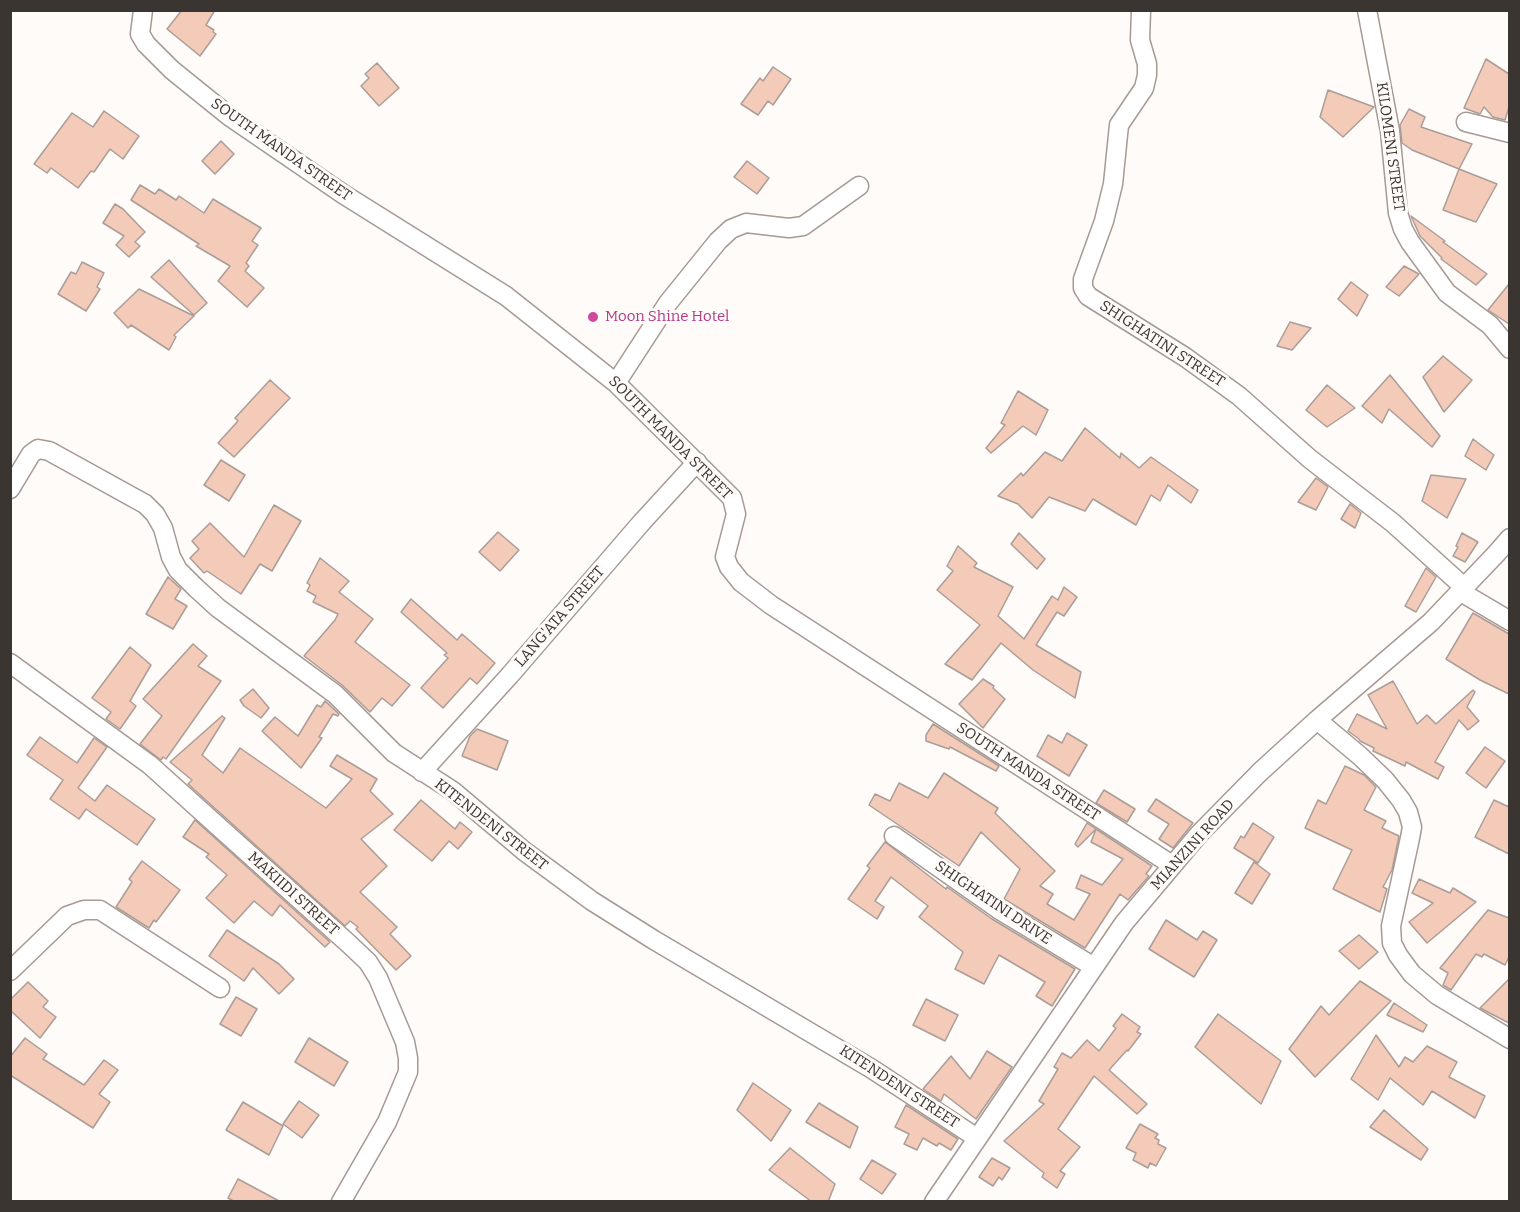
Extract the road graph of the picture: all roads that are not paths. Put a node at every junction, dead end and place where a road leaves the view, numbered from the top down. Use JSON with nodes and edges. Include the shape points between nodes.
{"nodes":[{"id":1,"x":143,"y":10,"type":"edge"},
{"id":2,"x":1141,"y":10,"type":"edge"},
{"id":3,"x":1366,"y":10,"type":"edge"},
{"id":4,"x":1466,"y":122,"type":"dead end"},
{"id":5,"x":1509,"y":133,"type":"edge"},
{"id":6,"x":859,"y":186,"type":"dead end"},
{"id":7,"x":1509,"y":349,"type":"edge"},
{"id":8,"x":616,"y":383,"type":"junction"},
{"id":9,"x":697,"y":462,"type":"junction"},
{"id":10,"x":10,"y":489,"type":"edge"},
{"id":11,"x":1509,"y":538,"type":"edge"},
{"id":12,"x":1463,"y":590,"type":"junction"},
{"id":13,"x":1509,"y":621,"type":"edge"},
{"id":14,"x":10,"y":663,"type":"edge"},
{"id":15,"x":1317,"y":720,"type":"junction"},
{"id":16,"x":422,"y":772,"type":"junction"},
{"id":17,"x":894,"y":836,"type":"dead end"},
{"id":18,"x":1172,"y":865,"type":"junction"},
{"id":19,"x":1094,"y":967,"type":"junction"},
{"id":20,"x":10,"y":971,"type":"edge"},
{"id":21,"x":220,"y":988,"type":"dead end"},
{"id":22,"x":1509,"y":1039,"type":"edge"},
{"id":23,"x":977,"y":1138,"type":"junction"},
{"id":24,"x":341,"y":1202,"type":"edge"},
{"id":25,"x":934,"y":1202,"type":"edge"}],
"edges":[{"from":1,"to":8,"type":"street","name":"SOUTH MANDA STREET","via":[[140,34],[146,44],[229,116],[506,297]]},
{"from":2,"to":12,"type":"street","name":"SHIGHATINI STREET","via":[[1140,40],[1147,75],[1144,88],[1119,125],[1113,184],[1083,288],[1088,296],[1239,396],[1310,459],[1393,523]]},
{"from":3,"to":7,"type":"street","name":"KILOMENI STREET","via":[[1390,131],[1403,229],[1447,293],[1490,325]]},
{"from":4,"to":5,"type":"street"},
{"from":6,"to":8,"type":"street","via":[[803,226],[746,224],[731,229],[668,303]]},
{"from":8,"to":9,"type":"street","name":"SOUTH MANDA STREET"},
{"from":9,"to":16,"type":"street","name":"LANG'ATA STREET"},
{"from":9,"to":18,"type":"street","name":"SOUTH MANDA STREET","via":[[728,492],[735,505],[725,557],[741,582]]},
{"from":10,"to":16,"type":"street","name":"KITENDENI STREET","via":[[31,454],[38,449],[49,450],[146,504],[163,528],[178,570],[196,588],[335,694],[393,753]]},
{"from":11,"to":12,"type":"street","name":"MIANZINI ROAD"},
{"from":12,"to":13,"type":"street"},
{"from":12,"to":15,"type":"street","name":"MIANZINI ROAD"},
{"from":14,"to":24,"type":"street","name":"MAKIIDI STREET","via":[[150,765],[349,944],[378,978],[405,1042],[408,1072],[387,1122]]},
{"from":15,"to":18,"type":"street","name":"MIANZINI ROAD","via":[[1260,772]]},
{"from":15,"to":22,"type":"street","via":[[1384,780],[1408,812],[1412,827],[1391,926],[1392,943],[1398,955],[1412,974],[1437,995]]},
{"from":16,"to":23,"type":"street","name":"KITENDENI STREET","via":[[453,791],[497,830],[592,901],[872,1069]]},
{"from":17,"to":19,"type":"street","name":"SHIGHATINI DRIVE","via":[[998,909]]},
{"from":18,"to":19,"type":"street","name":"MIANZINI ROAD"},
{"from":19,"to":23,"type":"street","name":"MIANZINI ROAD"},
{"from":20,"to":21,"type":"street","via":[[67,916],[100,910]]},
{"from":23,"to":25,"type":"street","name":"MIANZINI ROAD"}]}
